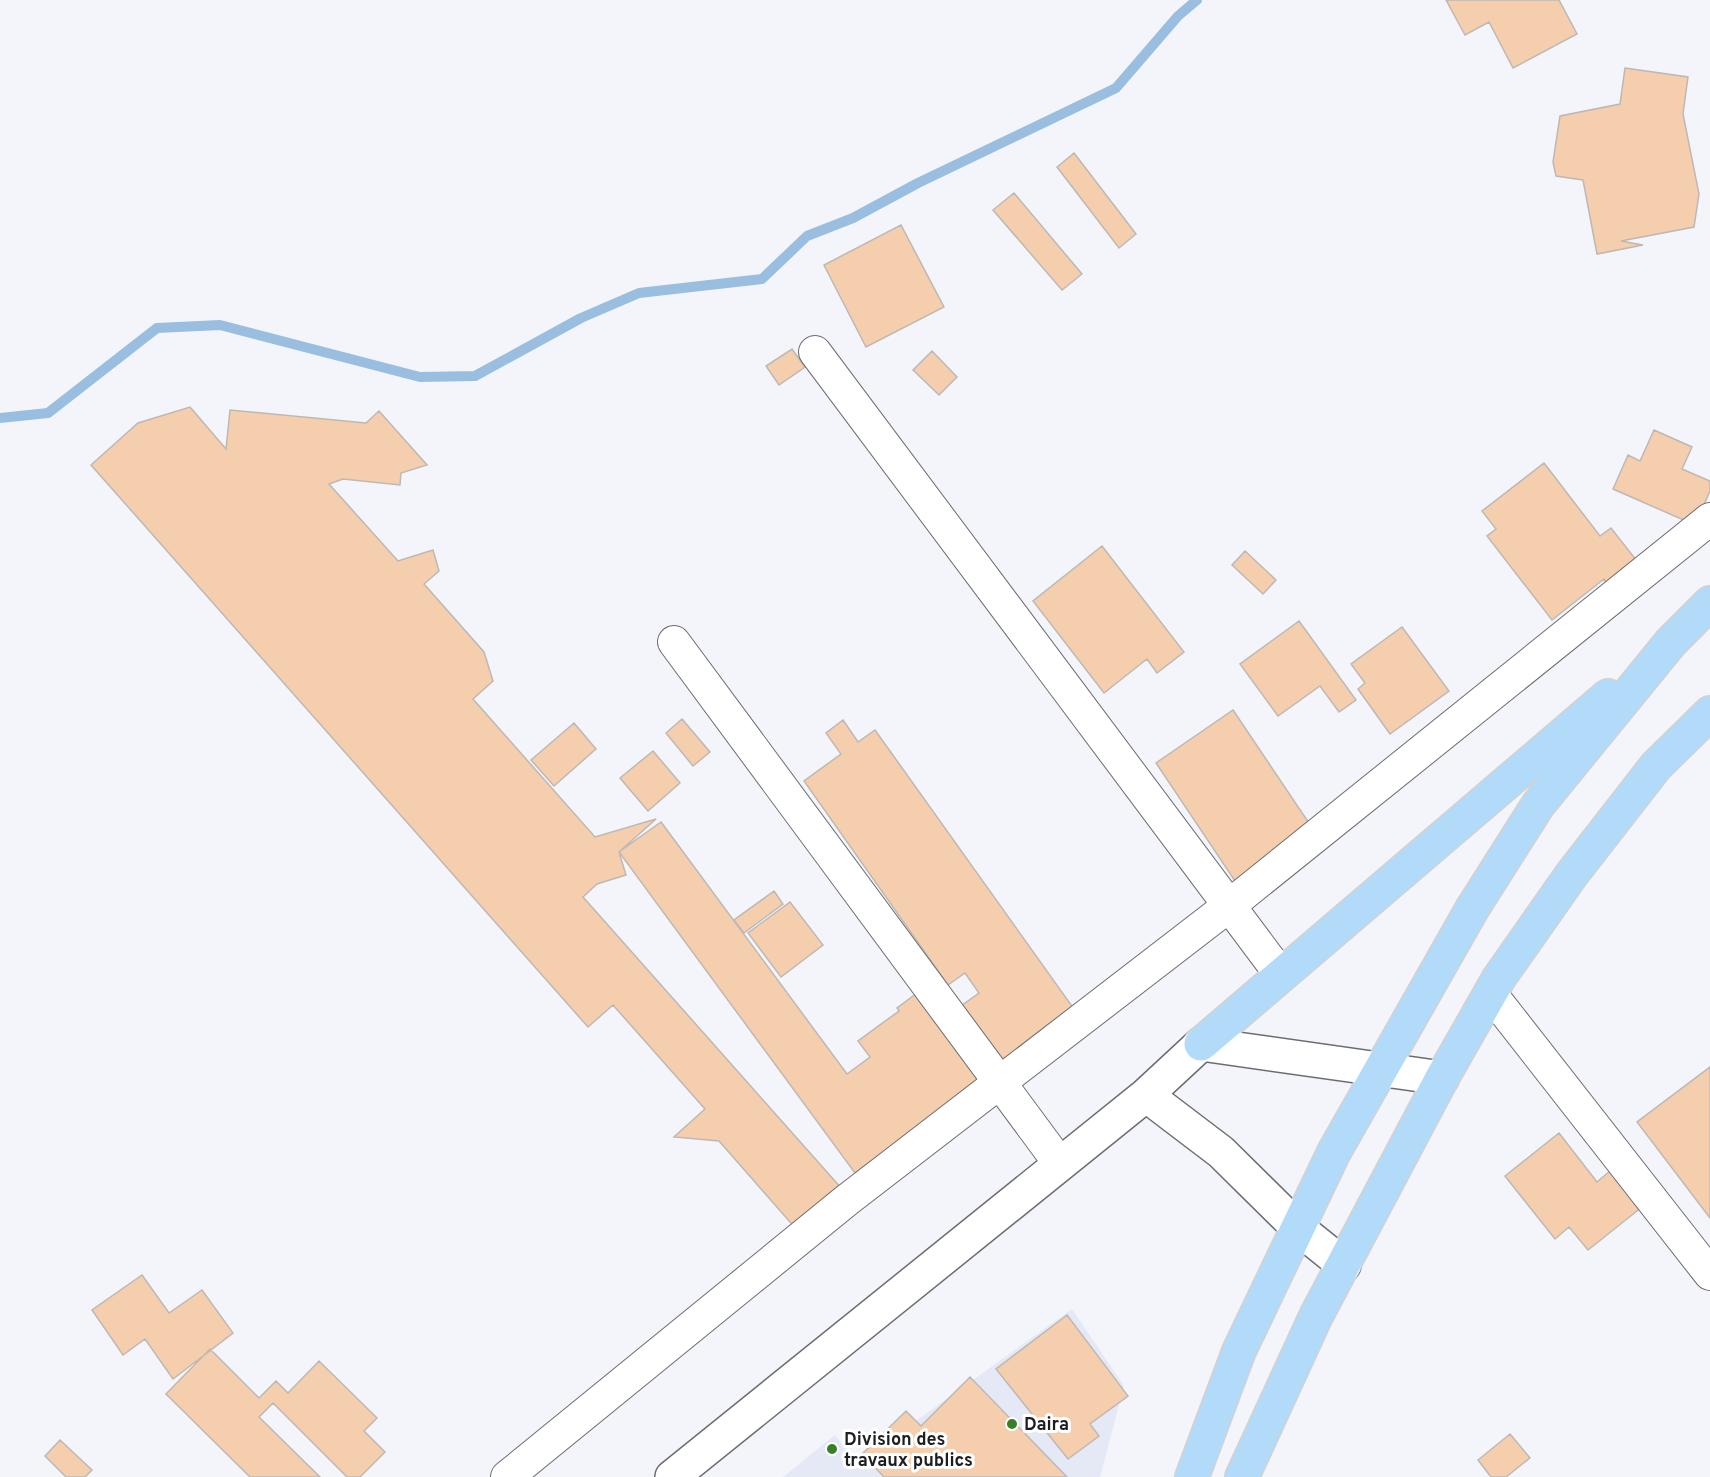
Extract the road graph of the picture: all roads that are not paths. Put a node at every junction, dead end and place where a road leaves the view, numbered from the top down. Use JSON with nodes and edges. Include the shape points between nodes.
{"nodes":[{"id":1,"x":816,"y":352,"type":"dead end"},
{"id":2,"x":1710,"y":519,"type":"edge"},
{"id":3,"x":1710,"y":603,"type":"edge"},
{"id":4,"x":674,"y":642,"type":"dead end"},
{"id":5,"x":1671,"y":642,"type":"junction"},
{"id":6,"x":1710,"y":713,"type":"edge"},
{"id":7,"x":1230,"y":905,"type":"junction"},
{"id":8,"x":1281,"y":975,"type":"junction"},
{"id":9,"x":1491,"y":994,"type":"junction"},
{"id":10,"x":1202,"y":1044,"type":"junction"},
{"id":11,"x":1378,"y":1070,"type":"junction"},
{"id":12,"x":1442,"y":1078,"type":"junction"},
{"id":13,"x":1003,"y":1083,"type":"junction"},
{"id":14,"x":1146,"y":1095,"type":"junction"},
{"id":15,"x":1060,"y":1164,"type":"junction"},
{"id":16,"x":1298,"y":1228,"type":"junction"},
{"id":17,"x":1344,"y":1265,"type":"junction"},
{"id":18,"x":1710,"y":1274,"type":"edge"},
{"id":19,"x":507,"y":1477,"type":"edge"},
{"id":20,"x":672,"y":1477,"type":"edge"},
{"id":21,"x":1192,"y":1477,"type":"edge"},
{"id":22,"x":1242,"y":1477,"type":"edge"}],
"edges":[{"from":1,"to":7,"type":"street"},
{"from":2,"to":7,"type":"street"},
{"from":3,"to":5,"type":"highway"},
{"from":4,"to":13,"type":"street"},
{"from":5,"to":8,"type":"highway"},
{"from":5,"to":11,"type":"highway","via":[[1538,805]]},
{"from":6,"to":9,"type":"highway","via":[[1656,766],[1572,874]]},
{"from":7,"to":8,"type":"street"},
{"from":7,"to":13,"type":"street"},
{"from":8,"to":10,"type":"highway"},
{"from":9,"to":12,"type":"highway"},
{"from":9,"to":18,"type":"street"},
{"from":10,"to":11,"type":"street"},
{"from":10,"to":14,"type":"street"},
{"from":11,"to":12,"type":"street"},
{"from":11,"to":16,"type":"highway"},
{"from":12,"to":17,"type":"highway"},
{"from":13,"to":15,"type":"street"},
{"from":13,"to":19,"type":"street","via":[[847,1200]]},
{"from":14,"to":15,"type":"street"},
{"from":14,"to":16,"type":"street","via":[[1221,1152]]},
{"from":15,"to":20,"type":"street"},
{"from":16,"to":17,"type":"street"},
{"from":16,"to":21,"type":"highway","via":[[1239,1351]]},
{"from":17,"to":22,"type":"highway","via":[[1316,1316]]}]}
